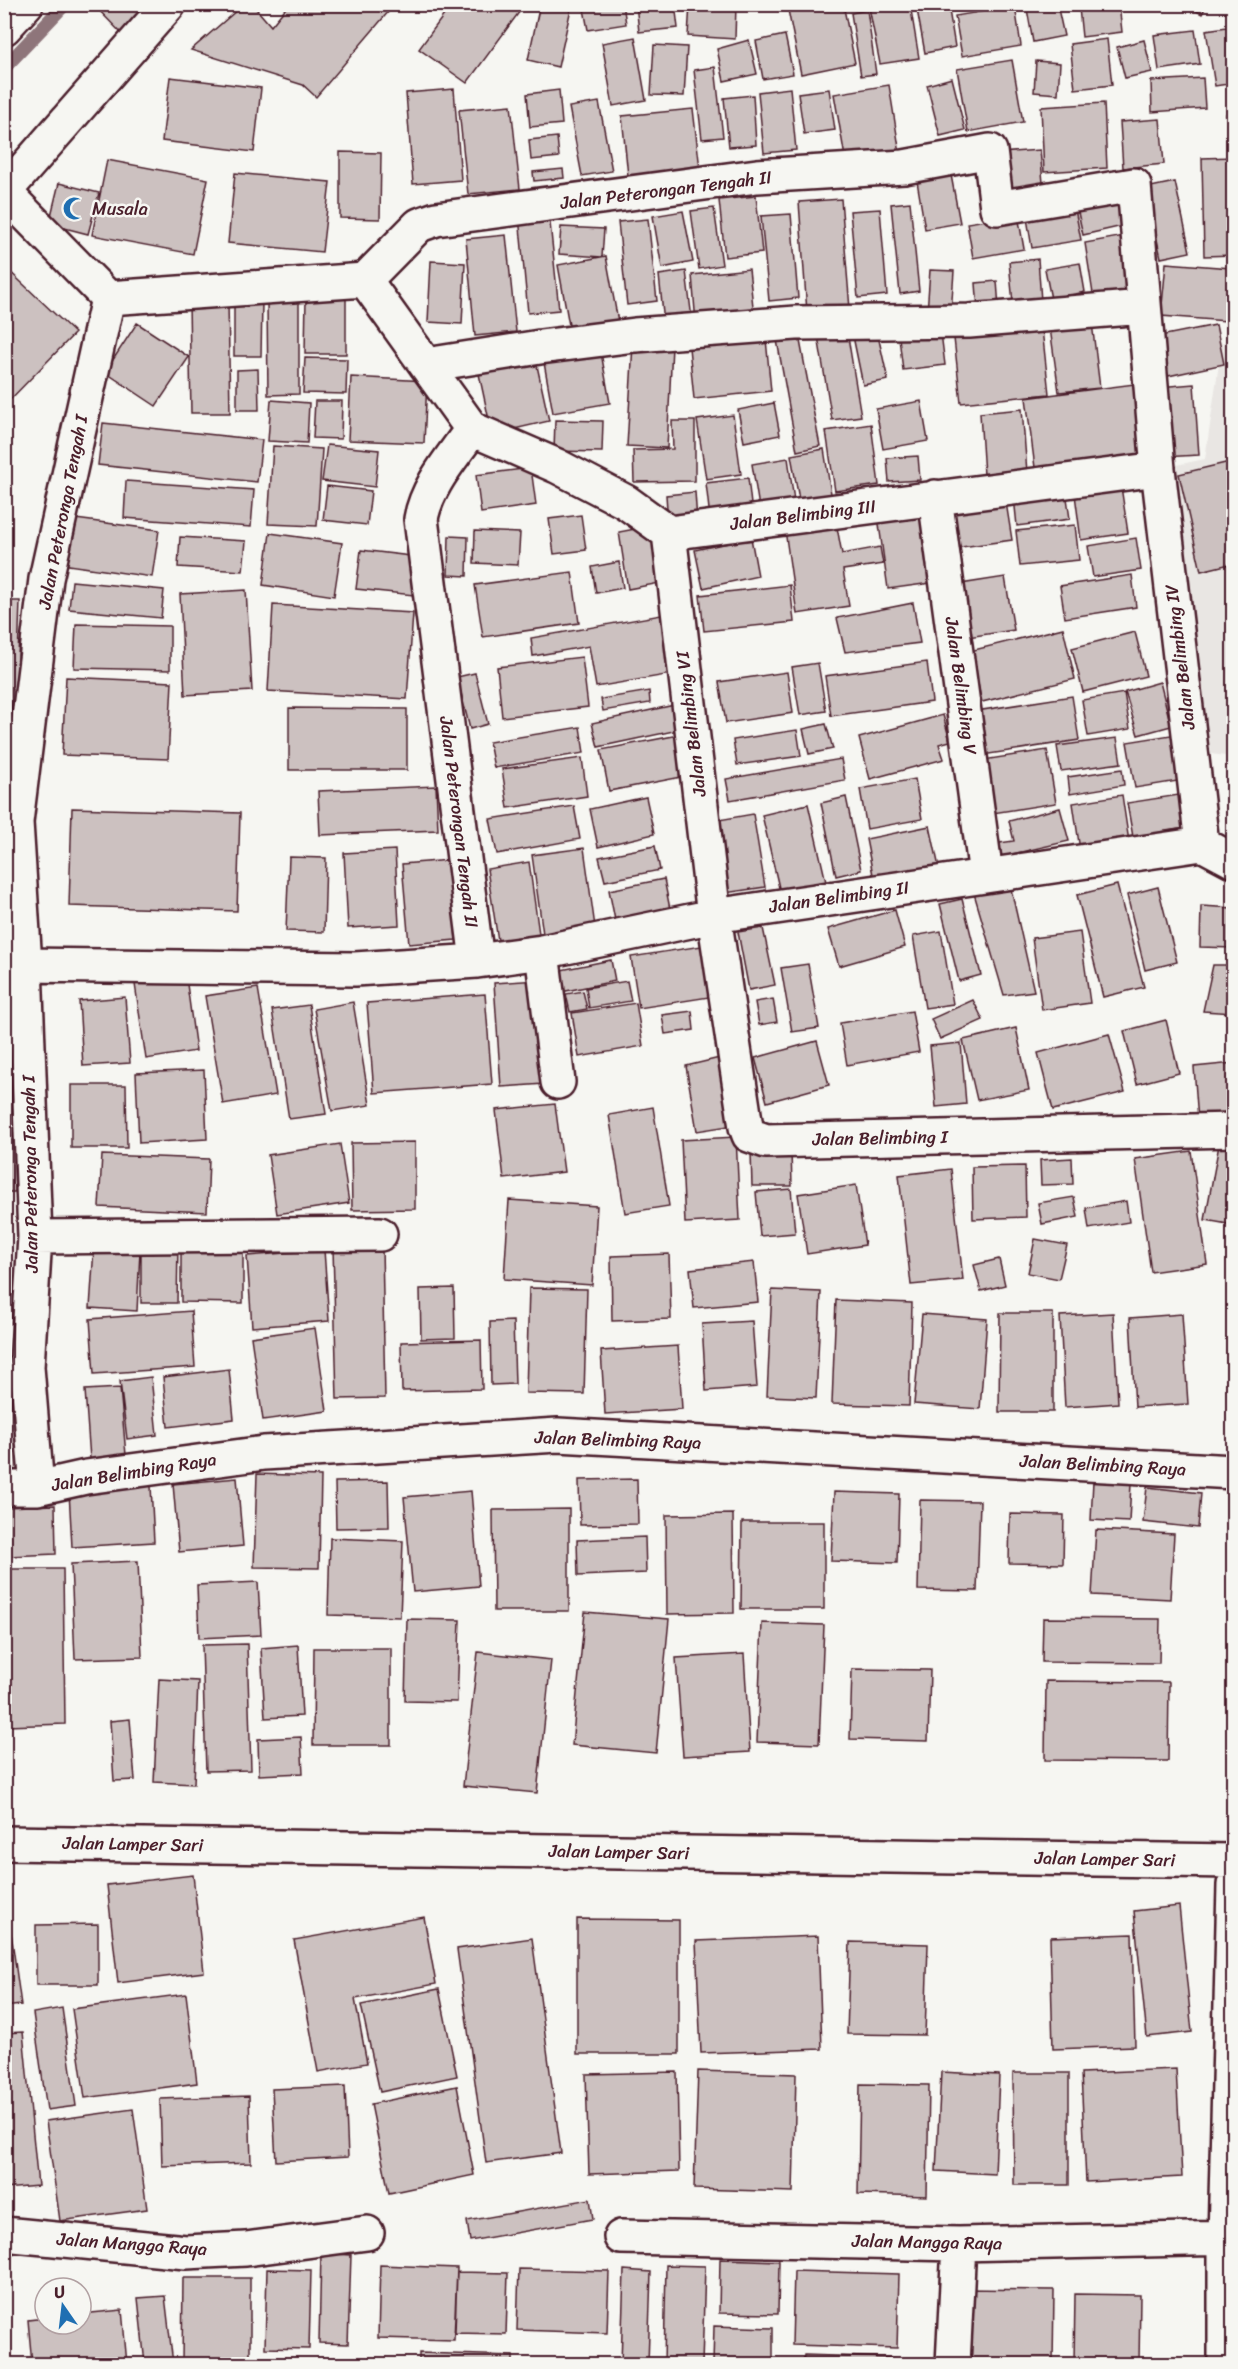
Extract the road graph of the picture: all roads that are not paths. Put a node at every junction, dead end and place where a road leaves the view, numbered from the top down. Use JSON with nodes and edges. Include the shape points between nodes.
{"nodes":[{"id":1,"x":26,"y":4,"type":"edge"},
{"id":2,"x":169,"y":4,"type":"edge"},
{"id":3,"x":4,"y":28,"type":"edge"},
{"id":4,"x":990,"y":151,"type":"joint"},
{"id":5,"x":5,"y":191,"type":"edge"},
{"id":6,"x":364,"y":280,"type":"junction"},
{"id":7,"x":108,"y":298,"type":"junction"},
{"id":8,"x":1144,"y":308,"type":"junction"},
{"id":9,"x":426,"y":365,"type":"junction"},
{"id":10,"x":472,"y":429,"type":"junction"},
{"id":11,"x":1158,"y":469,"type":"junction"},
{"id":12,"x":935,"y":497,"type":"junction"},
{"id":13,"x":669,"y":532,"type":"junction"},
{"id":14,"x":1202,"y":844,"type":"junction"},
{"id":15,"x":1233,"y":861,"type":"edge"},
{"id":16,"x":986,"y":875,"type":"junction"},
{"id":17,"x":714,"y":916,"type":"junction"},
{"id":18,"x":542,"y":952,"type":"junction"},
{"id":19,"x":477,"y":962,"type":"junction"},
{"id":20,"x":25,"y":965,"type":"junction"},
{"id":21,"x":16,"y":1060,"type":"edge"},
{"id":22,"x":558,"y":1082,"type":"dead end"},
{"id":23,"x":1233,"y":1130,"type":"edge"},
{"id":24,"x":380,"y":1234,"type":"dead end"},
{"id":25,"x":35,"y":1237,"type":"junction"},
{"id":26,"x":1233,"y":1472,"type":"edge"},
{"id":27,"x":4,"y":1488,"type":"edge"},
{"id":28,"x":37,"y":1488,"type":"junction"},
{"id":29,"x":4,"y":1842,"type":"edge"},
{"id":30,"x":1233,"y":1862,"type":"edge"},
{"id":31,"x":1233,"y":1886,"type":"edge"},
{"id":32,"x":4,"y":2234,"type":"edge"},
{"id":33,"x":367,"y":2234,"type":"dead end"},
{"id":34,"x":621,"y":2237,"type":"dead end"},
{"id":35,"x":1229,"y":2238,"type":"edge"},
{"id":36,"x":958,"y":2244,"type":"junction"},
{"id":37,"x":953,"y":2364,"type":"edge"},
{"id":38,"x":1225,"y":2364,"type":"edge"}],
"edges":[{"from":1,"to":3,"type":"street"},
{"from":2,"to":5,"type":"street"},
{"from":4,"to":6,"type":"street","name":"Jalan Peterongan Tengah II","via":[[904,167],[757,177],[436,219],[419,225]]},
{"from":4,"to":8,"type":"street","name":"Jalan Belimbing IV","via":[[997,208],[1134,184]]},
{"from":5,"to":7,"type":"street"},
{"from":6,"to":7,"type":"street"},
{"from":6,"to":9,"type":"street"},
{"from":7,"to":20,"type":"street","name":"Jalan Peteronga Tengah I","via":[[46,579],[16,822]]},
{"from":8,"to":9,"type":"street","via":[[969,321],[796,323],[540,347]]},
{"from":8,"to":11,"type":"street","name":"Jalan Belimbing IV"},
{"from":9,"to":10,"type":"street"},
{"from":10,"to":13,"type":"street","via":[[626,502]]},
{"from":10,"to":19,"type":"street","name":"Jalan Peterongan Tengah II","via":[[430,490],[421,519]]},
{"from":11,"to":12,"type":"street","name":"Jalan Belimbing III"},
{"from":11,"to":14,"type":"street","name":"Jalan Belimbing IV"},
{"from":12,"to":13,"type":"street","name":"Jalan Belimbing III"},
{"from":12,"to":16,"type":"street","name":"Jalan Belimbing V"},
{"from":13,"to":17,"type":"street","name":"Jalan Belimbing VI"},
{"from":14,"to":15,"type":"street"},
{"from":14,"to":16,"type":"street","name":"Jalan Belimbing II"},
{"from":16,"to":17,"type":"street","name":"Jalan Belimbing II"},
{"from":17,"to":18,"type":"street","name":"Jalan Belimbing II"},
{"from":17,"to":23,"type":"street","name":"Jalan Belimbing I","via":[[746,1127],[756,1139]]},
{"from":18,"to":19,"type":"street","name":"Jalan Belimbing II"},
{"from":18,"to":22,"type":"street"},
{"from":19,"to":20,"type":"street","via":[[355,969]]},
{"from":20,"to":21,"type":"street","name":"Jalan Peteronga Tengah I"},
{"from":21,"to":25,"type":"street","name":"Jalan Peteronga Tengah I"},
{"from":24,"to":25,"type":"street"},
{"from":25,"to":28,"type":"street","name":"Jalan Peteronga Tengah I","via":[[27,1367]]},
{"from":26,"to":28,"type":"street","name":"Jalan Belimbing Raya","via":[[558,1435],[264,1453],[86,1477]]},
{"from":27,"to":28,"type":"street","name":"Jalan Belimbing Raya"},
{"from":29,"to":30,"type":"street","name":"Jalan Lamper Sari"},
{"from":31,"to":35,"type":"street"},
{"from":32,"to":33,"type":"street","name":"Jalan Mangga Raya","via":[[186,2252]]},
{"from":34,"to":36,"type":"street","name":"Jalan Mangga Raya"},
{"from":35,"to":36,"type":"street","name":"Jalan Mangga Raya"},
{"from":35,"to":38,"type":"street"},
{"from":36,"to":37,"type":"street"}]}
